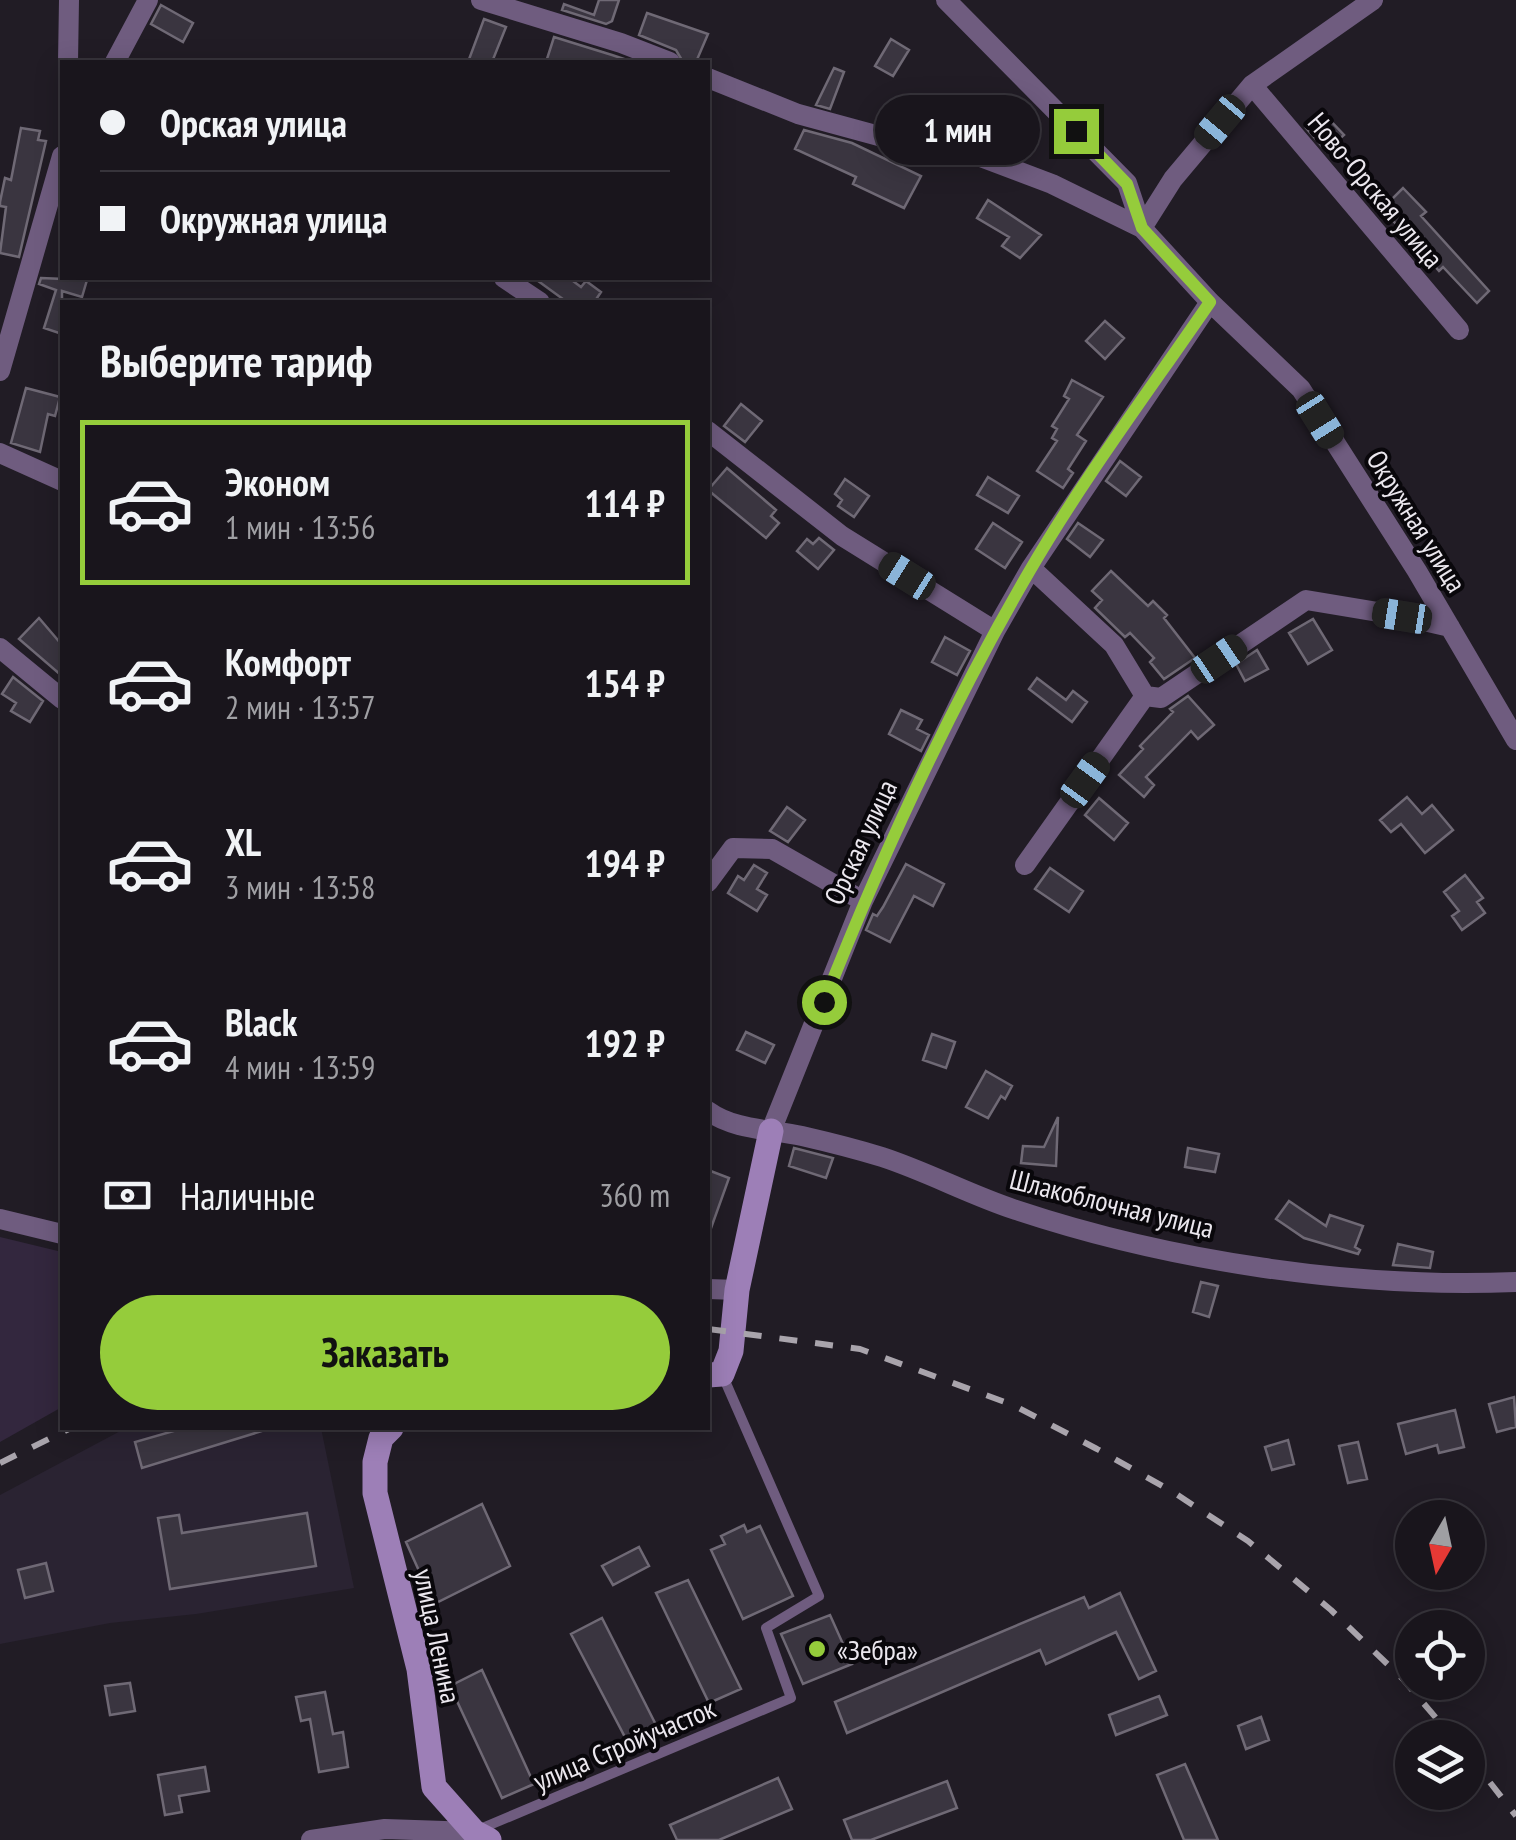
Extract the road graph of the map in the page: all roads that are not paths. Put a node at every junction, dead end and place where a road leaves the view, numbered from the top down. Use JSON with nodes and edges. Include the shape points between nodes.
{"nodes":[{"id":1,"x":69,"y":0,"type":"edge"},
{"id":2,"x":148,"y":0,"type":"edge"},
{"id":3,"x":481,"y":0,"type":"edge"},
{"id":4,"x":946,"y":0,"type":"edge"},
{"id":5,"x":1373,"y":0,"type":"edge"},
{"id":6,"x":68,"y":60,"type":"edge"},
{"id":7,"x":117,"y":60,"type":"edge"},
{"id":8,"x":665,"y":60,"type":"edge"},
{"id":9,"x":710,"y":79,"type":"edge"},
{"id":10,"x":1252,"y":85,"type":"junction"},
{"id":11,"x":60,"y":163,"type":"edge"},
{"id":12,"x":1142,"y":228,"type":"junction"},
{"id":13,"x":507,"y":280,"type":"edge"},
{"id":14,"x":537,"y":300,"type":"edge"},
{"id":15,"x":1210,"y":302,"type":"junction"},
{"id":16,"x":1459,"y":330,"type":"dead end"},
{"id":17,"x":0,"y":371,"type":"edge"},
{"id":18,"x":710,"y":433,"type":"edge"},
{"id":19,"x":0,"y":453,"type":"edge"},
{"id":20,"x":60,"y":480,"type":"edge"},
{"id":21,"x":1031,"y":568,"type":"junction"},
{"id":22,"x":1450,"y":627,"type":"junction"},
{"id":23,"x":995,"y":631,"type":"junction"},
{"id":24,"x":0,"y":648,"type":"edge"},
{"id":25,"x":1144,"y":696,"type":"junction"},
{"id":26,"x":60,"y":697,"type":"edge"},
{"id":27,"x":1516,"y":740,"type":"edge"},
{"id":28,"x":1025,"y":865,"type":"dead end"},
{"id":29,"x":710,"y":879,"type":"edge"},
{"id":30,"x":863,"y":901,"type":"junction"},
{"id":31,"x":710,"y":1113,"type":"edge"},
{"id":32,"x":771,"y":1131,"type":"junction"},
{"id":33,"x":0,"y":1219,"type":"edge"},
{"id":34,"x":60,"y":1234,"type":"edge"},
{"id":35,"x":1516,"y":1282,"type":"edge"},
{"id":36,"x":710,"y":1288,"type":"edge"},
{"id":37,"x":737,"y":1290,"type":"junction"},
{"id":38,"x":715,"y":1375,"type":"edge"},
{"id":39,"x":389,"y":1430,"type":"edge"},
{"id":40,"x":482,"y":1836,"type":"edge"},
{"id":41,"x":311,"y":1840,"type":"edge"}],
"edges":[{"from":1,"to":6,"type":"street"},
{"from":2,"to":7,"type":"street"},
{"from":3,"to":8,"type":"street"},
{"from":4,"to":12,"type":"street","via":[[1127,184]]},
{"from":5,"to":10,"type":"street"},
{"from":9,"to":12,"type":"street","via":[[816,119],[901,142],[946,144]]},
{"from":10,"to":12,"type":"street"},
{"from":10,"to":16,"type":"street","name":"Ново-Орская улица"},
{"from":11,"to":17,"type":"street"},
{"from":12,"to":15,"type":"street","name":"Окружная улица"},
{"from":13,"to":14,"type":"street"},
{"from":15,"to":21,"type":"street","name":"Орская улица"},
{"from":15,"to":22,"type":"street","name":"Окружная улица","via":[[1301,389]]},
{"from":18,"to":23,"type":"street","via":[[842,536]]},
{"from":19,"to":20,"type":"street"},
{"from":21,"to":23,"type":"street","name":"Орская улица"},
{"from":21,"to":25,"type":"street","via":[[1114,645]]},
{"from":22,"to":25,"type":"street","via":[[1306,600],[1160,698]]},
{"from":22,"to":27,"type":"street","name":"Окружная улица"},
{"from":23,"to":30,"type":"street","name":"Орская улица"},
{"from":24,"to":26,"type":"street"},
{"from":25,"to":28,"type":"street"},
{"from":29,"to":30,"type":"street","via":[[734,848],[772,849]]},
{"from":30,"to":32,"type":"street","name":"Орская улица"},
{"from":31,"to":32,"type":"street","name":"Шлакоблочная улица"},
{"from":32,"to":35,"type":"street","name":"Шлакоблочная улица","via":[[883,1157],[1015,1210],[1150,1247],[1296,1271],[1447,1285]]},
{"from":32,"to":37,"type":"street","name":"Орская улица"},
{"from":33,"to":34,"type":"street"},
{"from":36,"to":37,"type":"street"},
{"from":37,"to":38,"type":"street","name":"Орская улица","via":[[731,1351]]},
{"from":38,"to":40,"type":"lane","name":"улица Стройучасток","via":[[818,1596],[766,1628],[791,1698]]},
{"from":39,"to":40,"type":"street","name":"улица Ленина","via":[[375,1462],[375,1493],[419,1669],[434,1787]]},
{"from":40,"to":41,"type":"street","via":[[386,1829]]}]}
